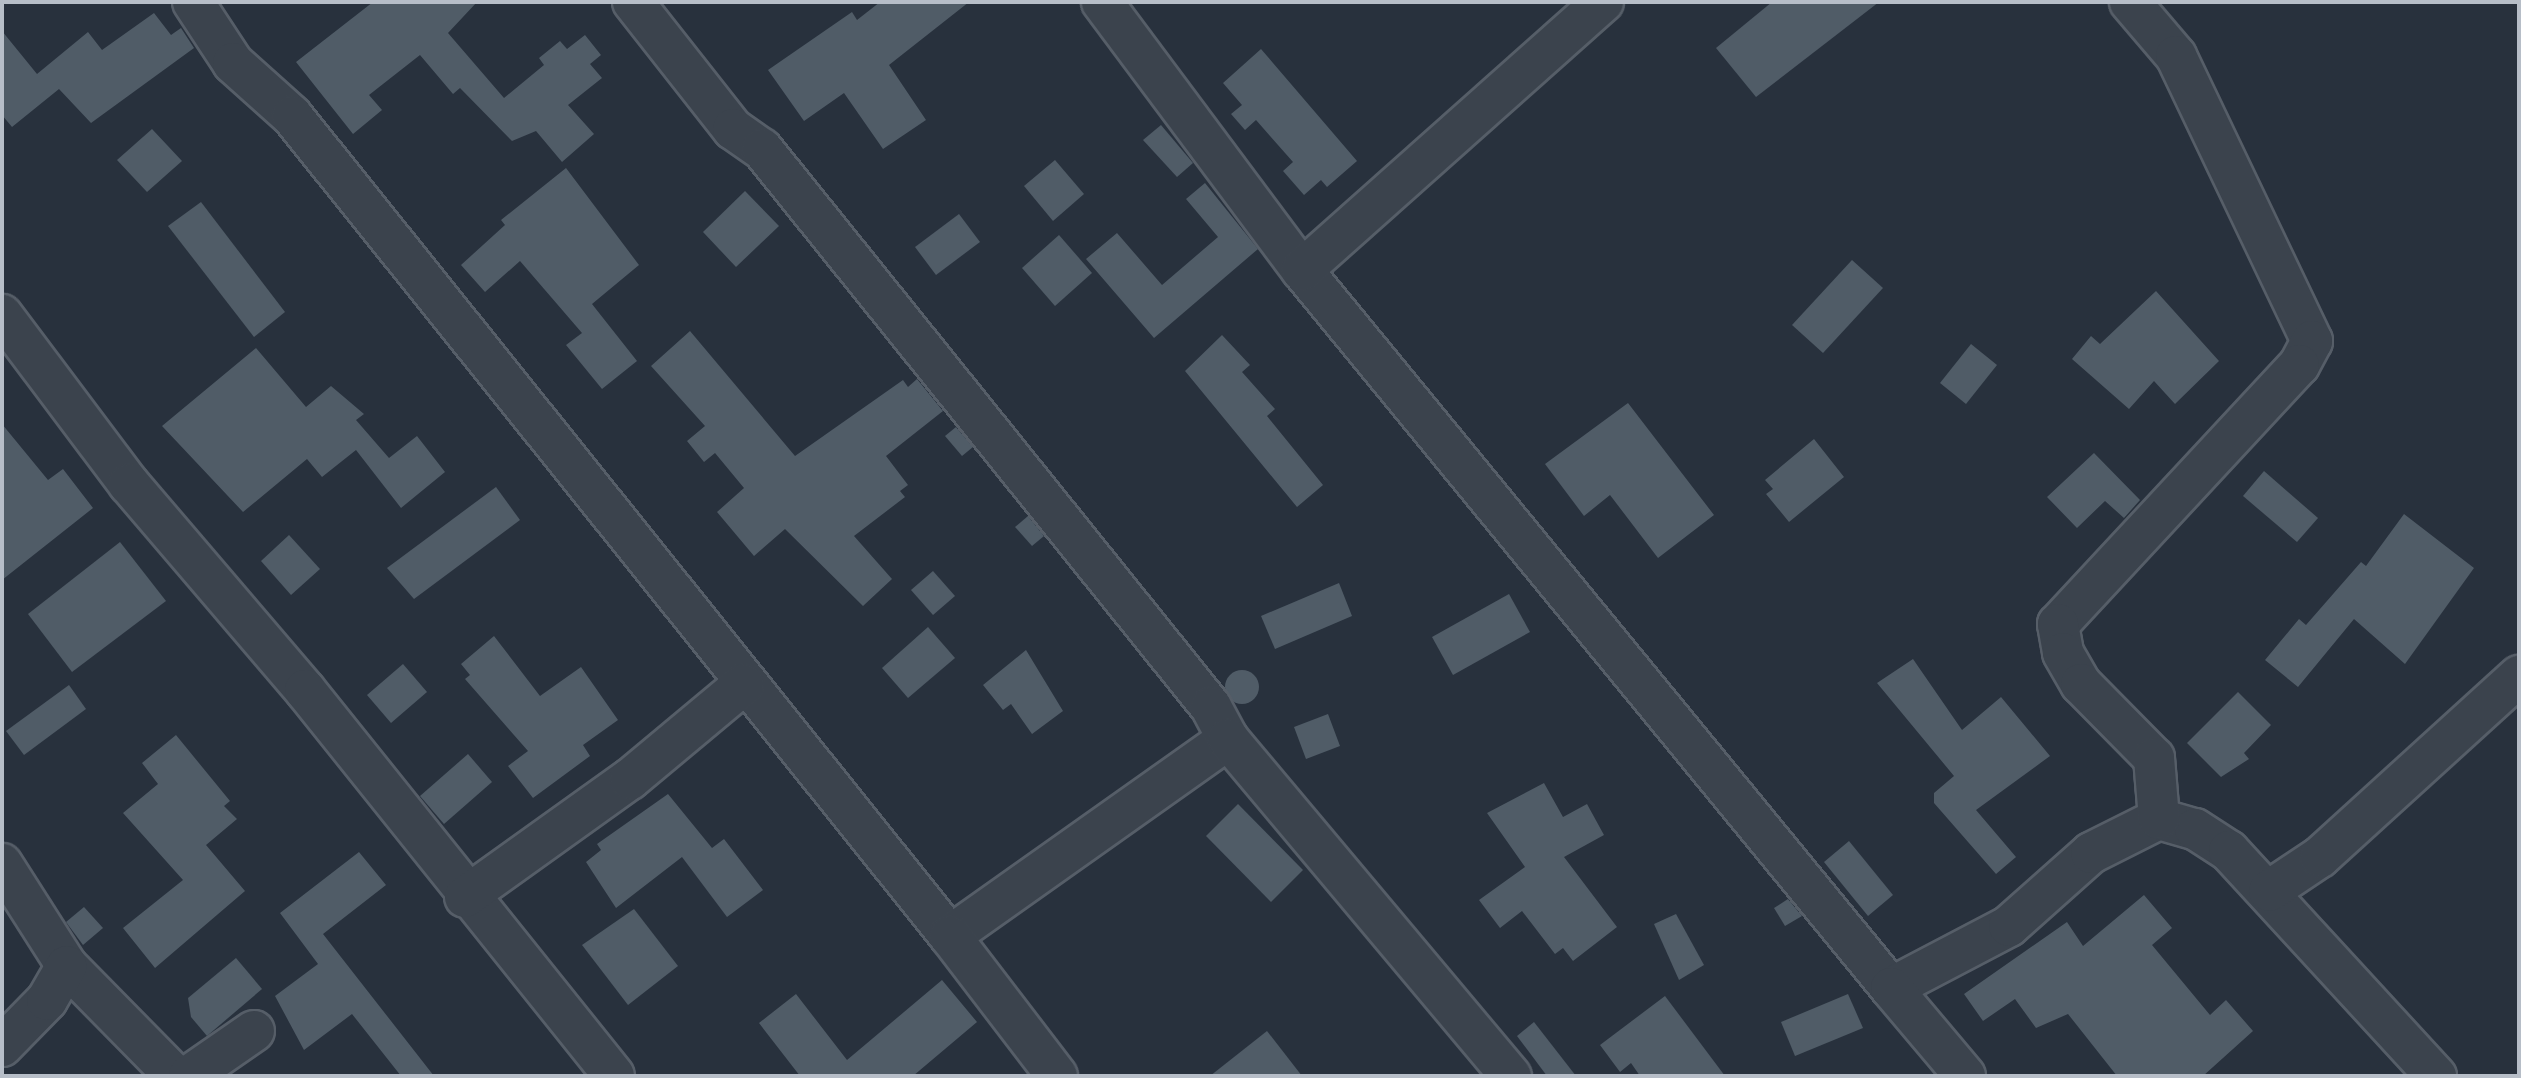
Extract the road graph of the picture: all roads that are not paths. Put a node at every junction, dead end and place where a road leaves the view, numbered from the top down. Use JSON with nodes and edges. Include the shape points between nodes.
{"nodes":[{"id":1,"x":193,"y":2,"type":"edge"},
{"id":2,"x":633,"y":2,"type":"edge"},
{"id":3,"x":1102,"y":2,"type":"edge"},
{"id":4,"x":1603,"y":2,"type":"edge"},
{"id":5,"x":2130,"y":2,"type":"edge"},
{"id":6,"x":1302,"y":270,"type":"junction"},
{"id":7,"x":2,"y":315,"type":"edge"},
{"id":8,"x":2519,"y":676,"type":"edge"},
{"id":9,"x":744,"y":684,"type":"junction"},
{"id":10,"x":1228,"y":739,"type":"junction"},
{"id":11,"x":2159,"y":819,"type":"junction"},
{"id":12,"x":2,"y":864,"type":"edge"},
{"id":13,"x":2269,"y":891,"type":"junction"},
{"id":14,"x":465,"y":897,"type":"junction"},
{"id":15,"x":950,"y":936,"type":"junction"},
{"id":16,"x":67,"y":966,"type":"junction"},
{"id":17,"x":1891,"y":988,"type":"junction"},
{"id":18,"x":254,"y":1031,"type":"dead end"},
{"id":19,"x":2,"y":1046,"type":"edge"},
{"id":20,"x":175,"y":1076,"type":"edge"},
{"id":21,"x":189,"y":1076,"type":"edge"},
{"id":22,"x":614,"y":1076,"type":"edge"},
{"id":23,"x":1057,"y":1076,"type":"edge"},
{"id":24,"x":1511,"y":1076,"type":"edge"},
{"id":25,"x":1965,"y":1076,"type":"edge"},
{"id":26,"x":2436,"y":1076,"type":"edge"}],
"edges":[{"from":1,"to":9,"type":"street","via":[[233,63],[292,116]]},
{"from":2,"to":10,"type":"street","via":[[991,431],[1211,707]]},
{"from":3,"to":6,"type":"street"},
{"from":4,"to":6,"type":"street"},
{"from":5,"to":11,"type":"street","via":[[2176,56],[2312,341],[2299,365],[2058,624],[2063,653],[2081,684],[2154,758]]},
{"from":6,"to":17,"type":"street"},
{"from":7,"to":14,"type":"street","via":[[129,484],[305,690]]},
{"from":8,"to":13,"type":"street","via":[[2320,857]]},
{"from":9,"to":14,"type":"street","via":[[630,779]]},
{"from":9,"to":15,"type":"street"},
{"from":10,"to":15,"type":"street"},
{"from":10,"to":24,"type":"street"},
{"from":11,"to":13,"type":"street","via":[[2218,843]]},
{"from":11,"to":17,"type":"street","via":[[2091,853],[1997,933]]},
{"from":12,"to":16,"type":"street"},
{"from":13,"to":26,"type":"street"},
{"from":14,"to":22,"type":"street"},
{"from":15,"to":23,"type":"street"},
{"from":16,"to":19,"type":"street","via":[[47,1000]]},
{"from":16,"to":20,"type":"street"},
{"from":17,"to":25,"type":"street"},
{"from":18,"to":21,"type":"street"}]}
